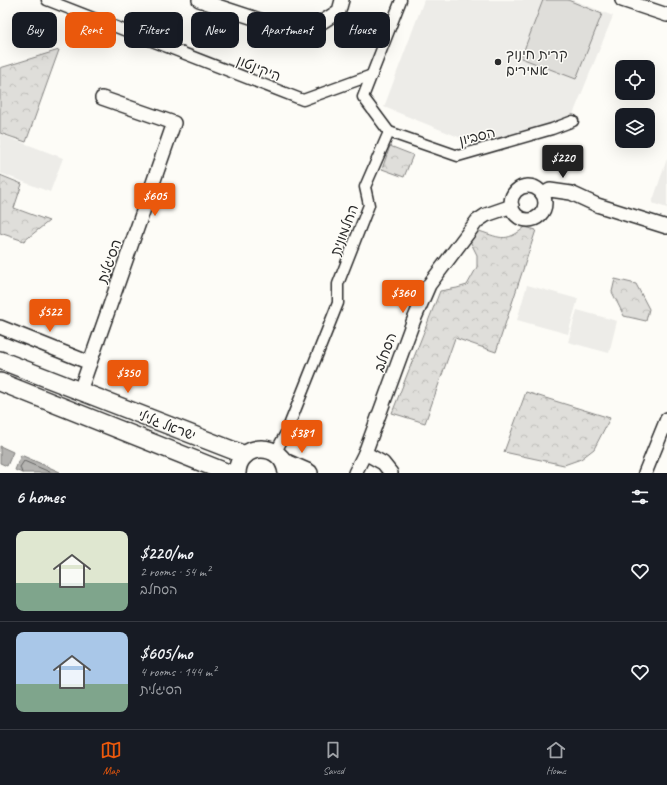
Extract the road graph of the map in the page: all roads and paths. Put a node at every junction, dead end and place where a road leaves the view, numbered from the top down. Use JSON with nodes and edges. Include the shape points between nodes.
{"nodes":[{"id":1,"x":47,"y":0,"type":"edge"},
{"id":2,"x":199,"y":0,"type":"edge"},
{"id":3,"x":342,"y":0,"type":"edge"},
{"id":4,"x":401,"y":0,"type":"edge"},
{"id":5,"x":622,"y":0,"type":"edge"},
{"id":6,"x":667,"y":15,"type":"edge"},
{"id":7,"x":372,"y":75,"type":"junction"},
{"id":8,"x":102,"y":98,"type":"dead end"},
{"id":9,"x":573,"y":121,"type":"dead end"},
{"id":10,"x":389,"y":132,"type":"junction"},
{"id":11,"x":543,"y":194,"type":"junction"},
{"id":12,"x":512,"y":206,"type":"junction"},
{"id":13,"x":667,"y":227,"type":"edge"},
{"id":14,"x":0,"y":327,"type":"edge"},
{"id":15,"x":0,"y":360,"type":"edge"},
{"id":16,"x":90,"y":363,"type":"junction"},
{"id":17,"x":0,"y":382,"type":"edge"},
{"id":18,"x":80,"y":391,"type":"junction"},
{"id":19,"x":667,"y":419,"type":"edge"},
{"id":20,"x":365,"y":453,"type":"junction"},
{"id":21,"x":245,"y":455,"type":"junction"},
{"id":22,"x":282,"y":462,"type":"edge"},
{"id":23,"x":228,"y":473,"type":"edge"},
{"id":24,"x":237,"y":473,"type":"edge"},
{"id":25,"x":309,"y":473,"type":"edge"},
{"id":26,"x":355,"y":473,"type":"edge"},
{"id":27,"x":391,"y":473,"type":"edge"},
{"id":28,"x":645,"y":473,"type":"edge"}],
"edges":[{"from":1,"to":7,"type":"street","name":"היקינטון","via":[[303,100]]},
{"from":2,"to":3,"type":"street","via":[[281,27],[305,30],[339,11]]},
{"from":4,"to":7,"type":"street"},
{"from":5,"to":6,"type":"street"},
{"from":7,"to":10,"type":"street","via":[[363,97]]},
{"from":8,"to":16,"type":"street","name":"הסיגלית","via":[[174,123]]},
{"from":9,"to":10,"type":"street","name":"הסביון","via":[[458,156]]},
{"from":10,"to":22,"type":"street","name":"החלמונית","via":[[365,187],[369,205],[338,284],[338,303],[286,433]]},
{"from":11,"to":12,"type":"street","via":[[534,187],[524,186],[516,191]]},
{"from":11,"to":12,"type":"street","via":[[543,211],[535,218],[523,219],[514,212]]},
{"from":11,"to":13,"type":"street","via":[[550,190],[571,193],[597,205]]},
{"from":12,"to":20,"type":"street","name":"הסחלב","via":[[477,221],[429,285]]},
{"from":14,"to":16,"type":"street"},
{"from":15,"to":18,"type":"street","name":"ישראל גלילי"},
{"from":16,"to":18,"type":"street","name":"הסיגלית"},
{"from":17,"to":23,"type":"street","name":"ישראל גלילי"},
{"from":18,"to":21,"type":"street","name":"ישראל גלילי"},
{"from":19,"to":28,"type":"street"},
{"from":20,"to":26,"type":"street","name":"הסחלב"},
{"from":20,"to":27,"type":"street","via":[[383,463]]},
{"from":21,"to":22,"type":"street","via":[[252,451],[268,449]]},
{"from":21,"to":24,"type":"street","via":[[240,461]]},
{"from":22,"to":25,"type":"street"}]}
